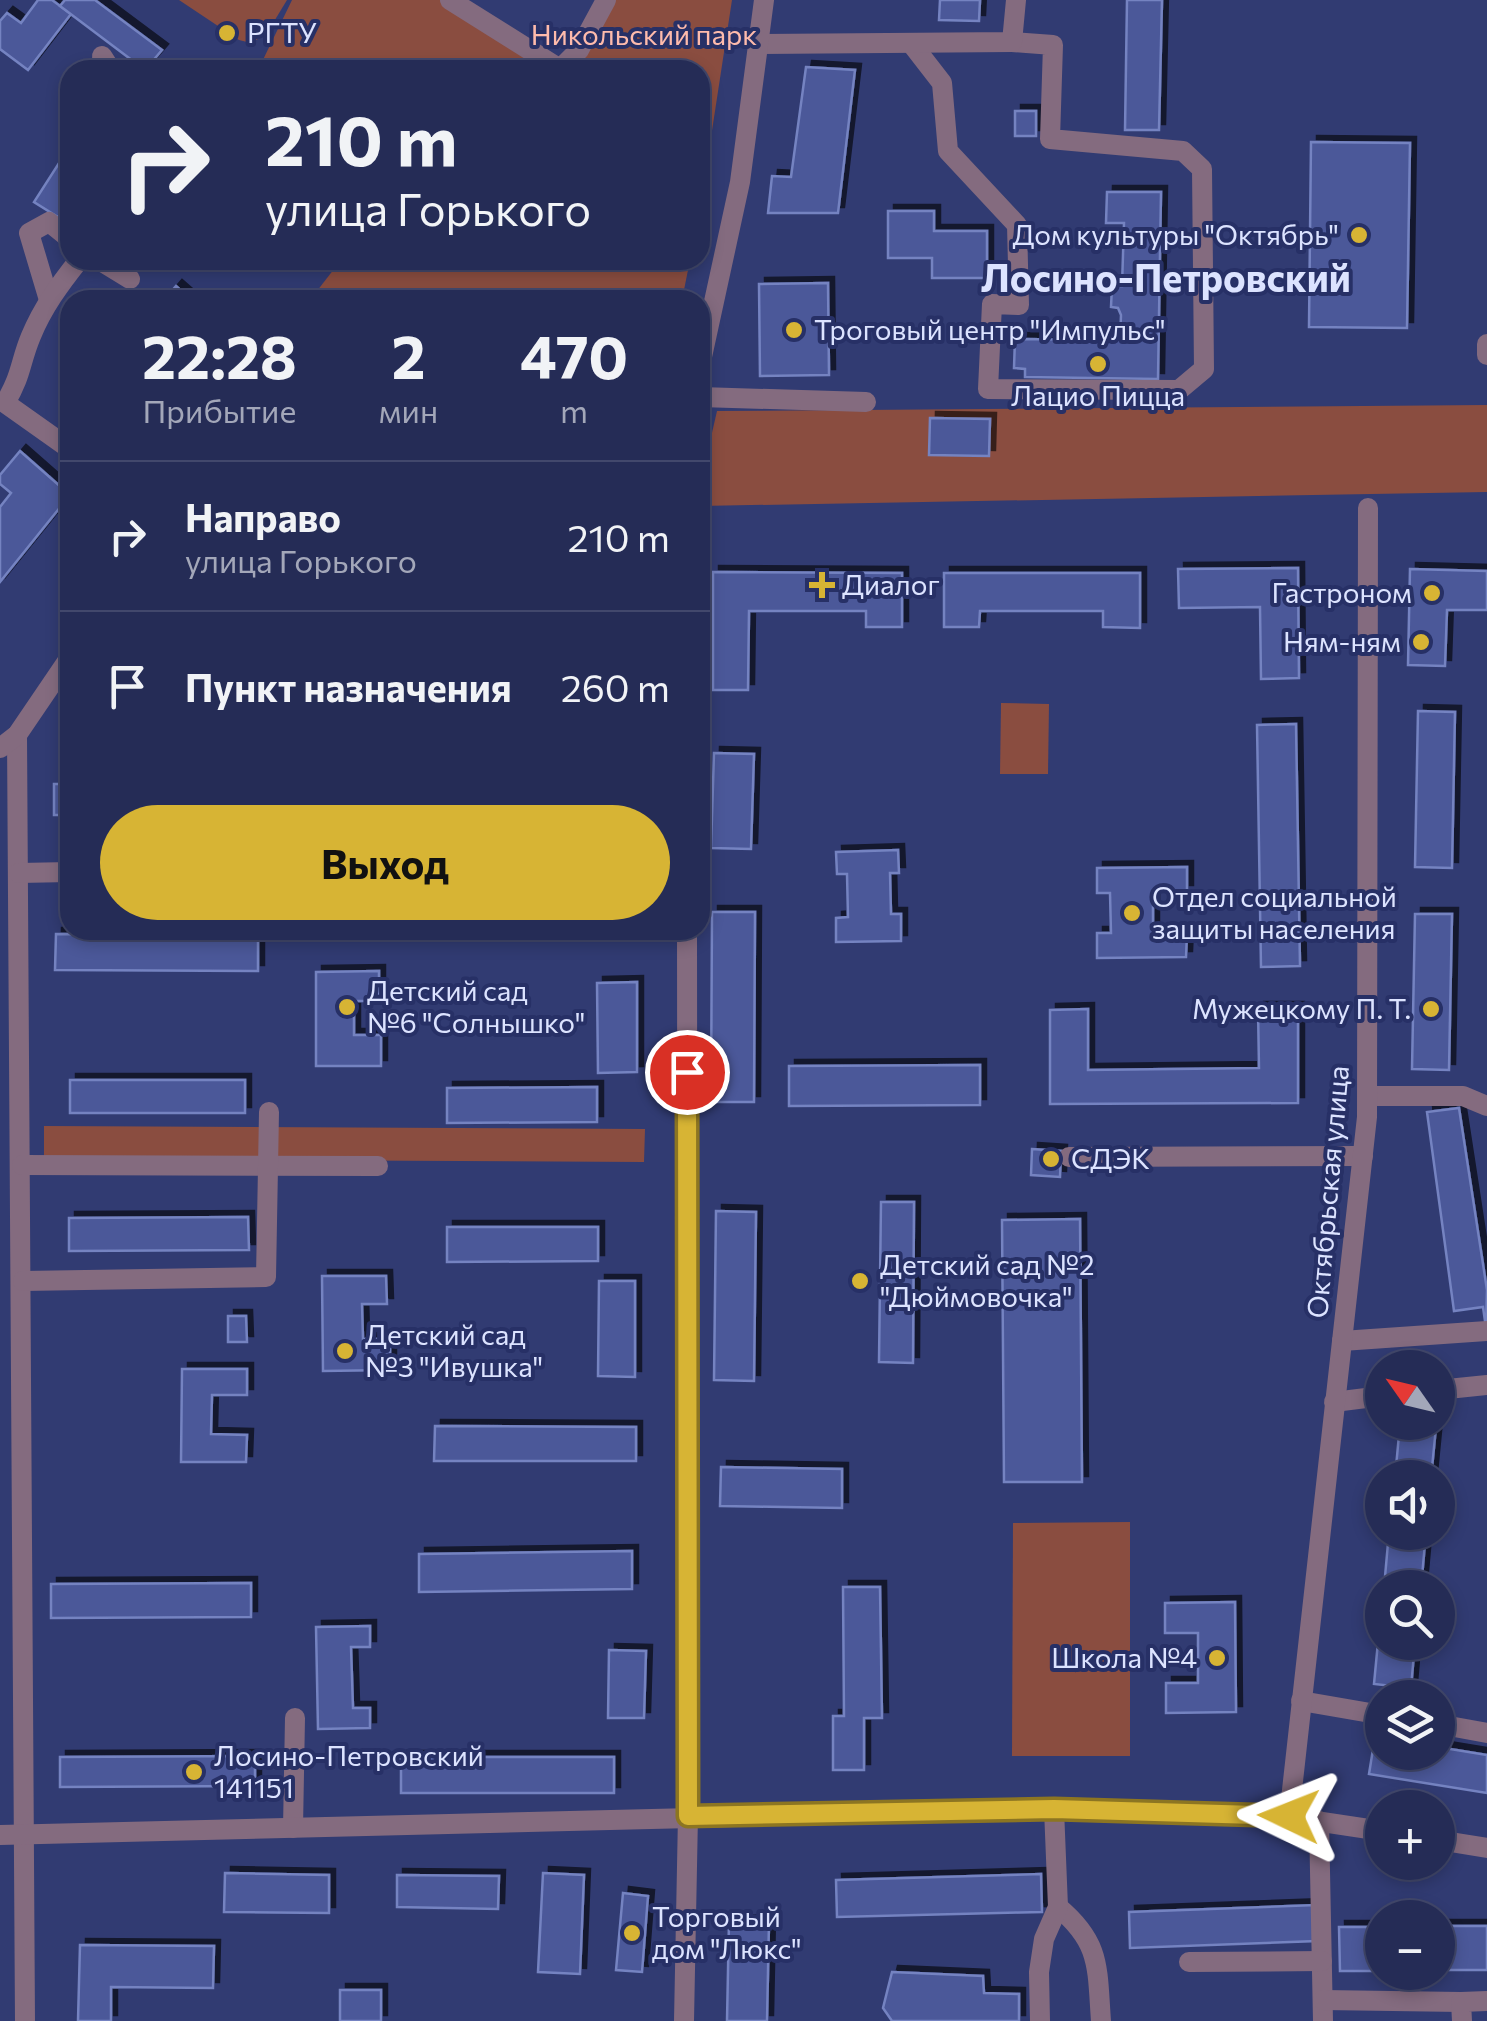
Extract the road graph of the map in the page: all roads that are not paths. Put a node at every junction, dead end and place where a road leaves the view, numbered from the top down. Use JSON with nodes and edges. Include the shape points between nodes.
{"nodes":[{"id":1,"x":450,"y":0,"type":"edge"},
{"id":2,"x":606,"y":0,"type":"edge"},
{"id":3,"x":764,"y":0,"type":"edge"},
{"id":4,"x":1016,"y":0,"type":"edge"},
{"id":5,"x":1012,"y":42,"type":"junction"},
{"id":6,"x":911,"y":43,"type":"junction"},
{"id":7,"x":758,"y":44,"type":"junction"},
{"id":8,"x":546,"y":60,"type":"edge"},
{"id":9,"x":569,"y":60,"type":"edge"},
{"id":10,"x":60,"y":231,"type":"edge"},
{"id":11,"x":72,"y":270,"type":"edge"},
{"id":12,"x":115,"y":270,"type":"edge"},
{"id":13,"x":130,"y":279,"type":"dead end"},
{"id":14,"x":49,"y":300,"type":"junction"},
{"id":15,"x":710,"y":320,"type":"edge"},
{"id":16,"x":1487,"y":344,"type":"edge"},
{"id":17,"x":1487,"y":354,"type":"edge"},
{"id":18,"x":710,"y":397,"type":"edge"},
{"id":19,"x":866,"y":402,"type":"dead end"},
{"id":20,"x":60,"y":441,"type":"edge"},
{"id":21,"x":1368,"y":508,"type":"dead end"},
{"id":22,"x":60,"y":671,"type":"edge"},
{"id":23,"x":8,"y":742,"type":"edge"},
{"id":24,"x":60,"y":872,"type":"edge"},
{"id":25,"x":19,"y":873,"type":"junction"},
{"id":26,"x":687,"y":940,"type":"edge"},
{"id":27,"x":1368,"y":1096,"type":"junction"},
{"id":28,"x":1487,"y":1106,"type":"edge"},
{"id":29,"x":269,"y":1112,"type":"dead end"},
{"id":30,"x":1363,"y":1156,"type":"junction"},
{"id":31,"x":1069,"y":1157,"type":"dead end"},
{"id":32,"x":22,"y":1166,"type":"junction"},
{"id":33,"x":266,"y":1166,"type":"junction"},
{"id":34,"x":378,"y":1166,"type":"dead end"},
{"id":35,"x":0,"y":1241,"type":"edge"},
{"id":36,"x":22,"y":1241,"type":"junction"},
{"id":37,"x":23,"y":1280,"type":"junction"},
{"id":38,"x":1487,"y":1331,"type":"edge"},
{"id":39,"x":1342,"y":1341,"type":"junction"},
{"id":40,"x":1487,"y":1384,"type":"edge"},
{"id":41,"x":1455,"y":1388,"type":"edge"},
{"id":42,"x":1365,"y":1398,"type":"edge"},
{"id":43,"x":1334,"y":1402,"type":"junction"},
{"id":44,"x":1301,"y":1701,"type":"junction"},
{"id":45,"x":1365,"y":1712,"type":"edge"},
{"id":46,"x":295,"y":1718,"type":"dead end"},
{"id":47,"x":1455,"y":1727,"type":"edge"},
{"id":48,"x":1487,"y":1733,"type":"edge"},
{"id":49,"x":1054,"y":1809,"type":"junction"},
{"id":50,"x":688,"y":1816,"type":"junction"},
{"id":51,"x":1289,"y":1816,"type":"junction"},
{"id":52,"x":1318,"y":1821,"type":"junction"},
{"id":53,"x":293,"y":1828,"type":"junction"},
{"id":54,"x":1365,"y":1829,"type":"edge"},
{"id":55,"x":27,"y":1834,"type":"junction"},
{"id":56,"x":0,"y":1835,"type":"edge"},
{"id":57,"x":1455,"y":1843,"type":"edge"},
{"id":58,"x":1487,"y":1848,"type":"edge"},
{"id":59,"x":1058,"y":1907,"type":"junction"},
{"id":60,"x":1322,"y":1961,"type":"junction"},
{"id":61,"x":1189,"y":1962,"type":"dead end"},
{"id":62,"x":1487,"y":2001,"type":"edge"},
{"id":63,"x":1323,"y":2010,"type":"edge"},
{"id":64,"x":1461,"y":2011,"type":"edge"},
{"id":65,"x":25,"y":2021,"type":"edge"},
{"id":66,"x":684,"y":2021,"type":"edge"},
{"id":67,"x":1040,"y":2021,"type":"edge"},
{"id":68,"x":1101,"y":2021,"type":"edge"}],
"edges":[{"from":1,"to":8,"type":"street"},
{"from":2,"to":9,"type":"street"},
{"from":3,"to":7,"type":"street"},
{"from":4,"to":5,"type":"street"},
{"from":5,"to":6,"type":"street"},
{"from":5,"to":6,"type":"street","via":[[1053,44],[1050,138],[1183,151],[1202,169],[1204,369],[1179,390],[988,389],[992,304],[1019,305],[1017,225],[948,151],[942,82]]},
{"from":6,"to":7,"type":"street"},
{"from":7,"to":15,"type":"street","via":[[740,182]]},
{"from":10,"to":14,"type":"street","via":[[49,222],[29,233]]},
{"from":11,"to":14,"type":"street"},
{"from":12,"to":13,"type":"street"},
{"from":14,"to":20,"type":"street","via":[[5,403]]},
{"from":16,"to":17,"type":"street"},
{"from":18,"to":19,"type":"street"},
{"from":21,"to":27,"type":"street","name":"Октябрьская улица"},
{"from":22,"to":23,"type":"street"},
{"from":23,"to":25,"type":"street"},
{"from":24,"to":25,"type":"street"},
{"from":25,"to":32,"type":"street"},
{"from":26,"to":50,"type":"street"},
{"from":27,"to":28,"type":"street","via":[[1463,1096]]},
{"from":27,"to":30,"type":"street","name":"Октябрьская улица"},
{"from":29,"to":33,"type":"street"},
{"from":30,"to":31,"type":"street"},
{"from":30,"to":39,"type":"street","name":"Октябрьская улица"},
{"from":32,"to":33,"type":"street"},
{"from":32,"to":36,"type":"street"},
{"from":33,"to":34,"type":"street"},
{"from":33,"to":37,"type":"street","via":[[266,1277]]},
{"from":35,"to":36,"type":"street"},
{"from":36,"to":37,"type":"street"},
{"from":37,"to":55,"type":"street"},
{"from":38,"to":39,"type":"street"},
{"from":39,"to":43,"type":"street","name":"Октябрьская улица"},
{"from":40,"to":41,"type":"street"},
{"from":42,"to":43,"type":"street"},
{"from":43,"to":44,"type":"street","name":"Октябрьская улица"},
{"from":44,"to":45,"type":"street"},
{"from":44,"to":51,"type":"street","name":"Октябрьская улица"},
{"from":46,"to":53,"type":"street"},
{"from":47,"to":48,"type":"street"},
{"from":49,"to":50,"type":"street"},
{"from":49,"to":51,"type":"street"},
{"from":49,"to":59,"type":"street"},
{"from":50,"to":53,"type":"street"},
{"from":50,"to":66,"type":"street"},
{"from":51,"to":52,"type":"street"},
{"from":52,"to":54,"type":"street"},
{"from":52,"to":60,"type":"street"},
{"from":53,"to":55,"type":"street"},
{"from":55,"to":56,"type":"street"},
{"from":55,"to":65,"type":"street"},
{"from":57,"to":58,"type":"street"},
{"from":59,"to":67,"type":"street","via":[[1044,1939]]},
{"from":59,"to":68,"type":"street","via":[[1085,1930],[1096,1957]]},
{"from":60,"to":61,"type":"street"},
{"from":60,"to":63,"type":"street"},
{"from":62,"to":64,"type":"street"},
{"from":63,"to":64,"type":"street"}]}
